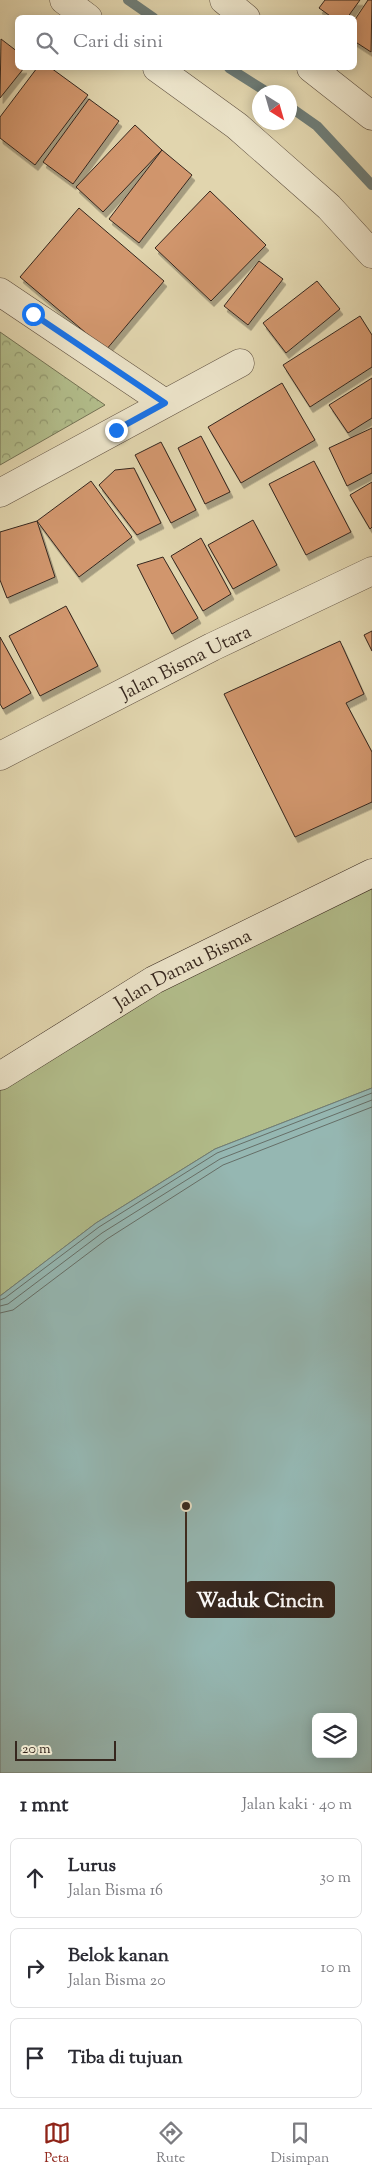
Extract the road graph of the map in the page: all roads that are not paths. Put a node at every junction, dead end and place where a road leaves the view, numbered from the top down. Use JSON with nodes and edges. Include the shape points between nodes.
{"nodes":[{"id":1,"x":64,"y":0,"type":"edge"},
{"id":2,"x":224,"y":0,"type":"edge"},
{"id":3,"x":84,"y":15,"type":"edge"},
{"id":4,"x":242,"y":15,"type":"edge"},
{"id":5,"x":160,"y":70,"type":"edge"},
{"id":6,"x":313,"y":70,"type":"edge"},
{"id":7,"x":372,"y":115,"type":"edge"},
{"id":8,"x":372,"y":254,"type":"edge"},
{"id":9,"x":0,"y":292,"type":"edge"},
{"id":10,"x":240,"y":363,"type":"dead end"},
{"id":11,"x":165,"y":403,"type":"junction"},
{"id":12,"x":0,"y":493,"type":"edge"},
{"id":13,"x":372,"y":570,"type":"edge"},
{"id":14,"x":0,"y":756,"type":"edge"},
{"id":15,"x":372,"y":872,"type":"edge"},
{"id":16,"x":0,"y":1076,"type":"edge"}],
"edges":[{"from":1,"to":3,"type":"street"},
{"from":2,"to":4,"type":"street"},
{"from":5,"to":8,"type":"street","via":[[237,126],[329,206]]},
{"from":6,"to":7,"type":"street"},
{"from":9,"to":11,"type":"street"},
{"from":10,"to":11,"type":"street"},
{"from":11,"to":12,"type":"street"},
{"from":13,"to":14,"type":"street","name":"Jalan Bisma Utara","via":[[212,647]]},
{"from":15,"to":16,"type":"street","name":"Jalan Danau Bisma","via":[[154,980]]}]}
